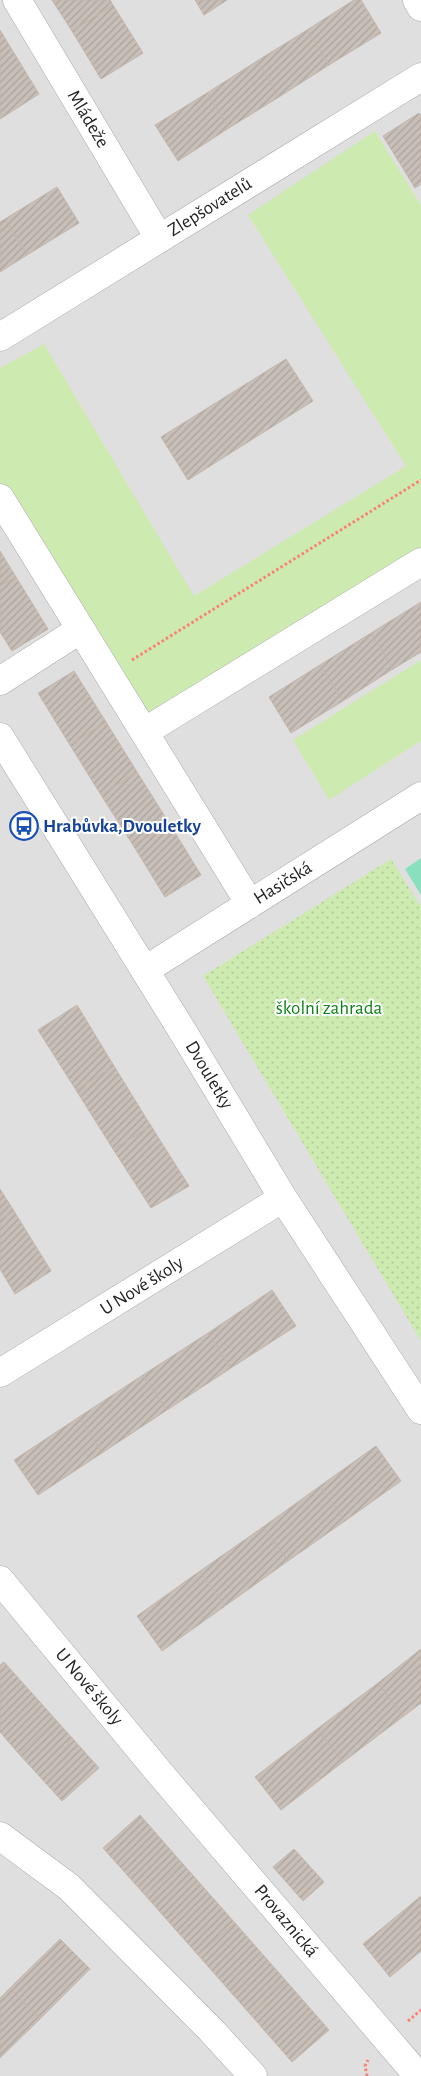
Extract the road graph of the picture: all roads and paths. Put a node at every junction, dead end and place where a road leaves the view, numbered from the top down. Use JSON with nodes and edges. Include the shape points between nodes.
{"nodes":[{"id":1,"x":17,"y":0,"type":"edge"},
{"id":2,"x":417,"y":0,"type":"edge"},
{"id":3,"x":421,"y":7,"type":"edge"},
{"id":4,"x":421,"y":77,"type":"edge"},
{"id":5,"x":159,"y":238,"type":"junction"},
{"id":6,"x":0,"y":337,"type":"edge"},
{"id":7,"x":421,"y":480,"type":"edge"},
{"id":8,"x":0,"y":498,"type":"edge"},
{"id":9,"x":421,"y":562,"type":"edge"},
{"id":10,"x":81,"y":629,"type":"junction"},
{"id":11,"x":109,"y":675,"type":"junction"},
{"id":12,"x":0,"y":681,"type":"edge"},
{"id":13,"x":144,"y":732,"type":"junction"},
{"id":14,"x":0,"y":737,"type":"edge"},
{"id":15,"x":421,"y":796,"type":"edge"},
{"id":16,"x":250,"y":904,"type":"junction"},
{"id":17,"x":145,"y":970,"type":"junction"},
{"id":18,"x":283,"y":1198,"type":"junction"},
{"id":19,"x":0,"y":1373,"type":"edge"},
{"id":20,"x":421,"y":1410,"type":"edge"},
{"id":21,"x":0,"y":1580,"type":"edge"},
{"id":22,"x":158,"y":1771,"type":"joint"},
{"id":23,"x":0,"y":1836,"type":"edge"},
{"id":24,"x":414,"y":2071,"type":"edge"},
{"id":25,"x":253,"y":2076,"type":"edge"}],
"edges":[{"from":1,"to":5,"type":"street","name":"Mládeže"},
{"from":2,"to":3,"type":"street"},
{"from":4,"to":5,"type":"street","name":"Zlepšovatelů"},
{"from":5,"to":6,"type":"street","name":"Zlepšovatelů"},
{"from":7,"to":11,"type":"path"},
{"from":8,"to":10,"type":"street"},
{"from":9,"to":13,"type":"street"},
{"from":10,"to":11,"type":"street"},
{"from":10,"to":12,"type":"street"},
{"from":11,"to":13,"type":"street"},
{"from":13,"to":16,"type":"street"},
{"from":14,"to":17,"type":"street","name":"Dvouletky"},
{"from":15,"to":16,"type":"street","name":"Hasičská"},
{"from":16,"to":17,"type":"street","name":"Hasičská"},
{"from":17,"to":18,"type":"street","name":"Dvouletky"},
{"from":18,"to":19,"type":"street","name":"U Nové školy"},
{"from":18,"to":20,"type":"street","name":"Dvouletky"},
{"from":21,"to":22,"type":"street","name":"U Nové školy"},
{"from":22,"to":24,"type":"street","name":"Provaznická"},
{"from":23,"to":25,"type":"street","via":[[69,1887]]}]}
